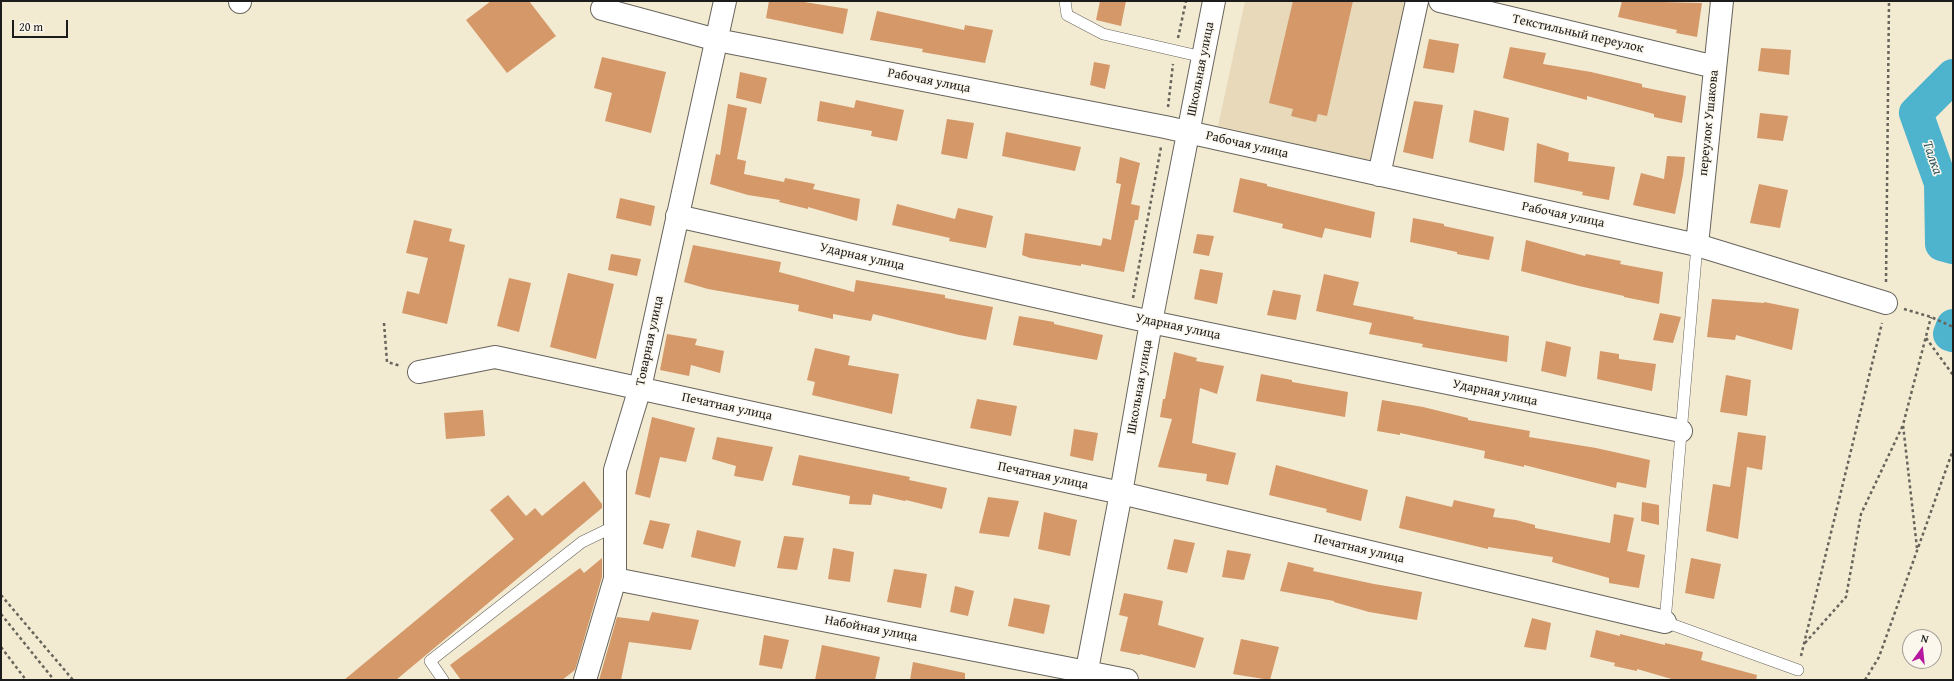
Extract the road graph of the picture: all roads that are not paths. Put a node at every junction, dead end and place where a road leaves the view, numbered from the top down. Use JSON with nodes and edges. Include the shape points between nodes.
{"nodes":[{"id":1,"x":724,"y":1,"type":"edge"},
{"id":2,"x":1065,"y":1,"type":"edge"},
{"id":3,"x":1214,"y":1,"type":"edge"},
{"id":4,"x":1417,"y":1,"type":"edge"},
{"id":5,"x":1440,"y":1,"type":"edge"},
{"id":6,"x":1722,"y":1,"type":"edge"},
{"id":7,"x":602,"y":9,"type":"dead end"},
{"id":8,"x":717,"y":40,"type":"junction"},
{"id":9,"x":1204,"y":57,"type":"junction"},
{"id":10,"x":1715,"y":67,"type":"junction"},
{"id":11,"x":1188,"y":132,"type":"junction"},
{"id":12,"x":1379,"y":175,"type":"junction"},
{"id":13,"x":677,"y":216,"type":"junction"},
{"id":14,"x":1697,"y":245,"type":"junction"},
{"id":15,"x":1886,"y":303,"type":"road end"},
{"id":16,"x":1151,"y":322,"type":"junction"},
{"id":17,"x":419,"y":372,"type":"road end"},
{"id":18,"x":640,"y":388,"type":"junction"},
{"id":19,"x":1681,"y":431,"type":"junction"},
{"id":20,"x":1121,"y":493,"type":"junction"},
{"id":21,"x":615,"y":526,"type":"junction"},
{"id":22,"x":615,"y":579,"type":"junction"},
{"id":23,"x":1665,"y":622,"type":"junction"},
{"id":24,"x":1798,"y":670,"type":"road end"},
{"id":25,"x":1086,"y":676,"type":"edge"},
{"id":26,"x":443,"y":680,"type":"edge"},
{"id":27,"x":585,"y":680,"type":"edge"},
{"id":28,"x":1128,"y":680,"type":"edge"}],
"edges":[{"from":1,"to":8,"type":"street","name":"Товарная улица"},
{"from":2,"to":9,"type":"lane","via":[[1067,16],[1103,34]]},
{"from":3,"to":9,"type":"street","name":"Школьная улица"},
{"from":4,"to":12,"type":"street"},
{"from":5,"to":10,"type":"street","name":"Текстильный переулок"},
{"from":6,"to":10,"type":"street","name":"переулок Ушакова"},
{"from":7,"to":8,"type":"street","name":"Рабочая улица"},
{"from":8,"to":11,"type":"street","name":"Рабочая улица"},
{"from":8,"to":13,"type":"street","name":"Товарная улица"},
{"from":9,"to":11,"type":"street","name":"Школьная улица"},
{"from":10,"to":14,"type":"street","name":"переулок Ушакова"},
{"from":11,"to":12,"type":"street","name":"Рабочая улица"},
{"from":11,"to":16,"type":"street","name":"Школьная улица"},
{"from":12,"to":14,"type":"street","name":"Рабочая улица"},
{"from":13,"to":16,"type":"street","name":"Ударная улица"},
{"from":13,"to":18,"type":"street","name":"Товарная улица"},
{"from":14,"to":15,"type":"street","name":"Рабочая улица"},
{"from":14,"to":19,"type":"lane"},
{"from":16,"to":19,"type":"street","name":"Ударная улица"},
{"from":16,"to":20,"type":"street","name":"Школьная улица"},
{"from":17,"to":18,"type":"street","name":"Печатная улица","via":[[496,357]]},
{"from":18,"to":20,"type":"street","name":"Печатная улица"},
{"from":18,"to":21,"type":"street","name":"Товарная улица","via":[[614,470]]},
{"from":19,"to":23,"type":"lane"},
{"from":20,"to":23,"type":"street","name":"Печатная улица"},
{"from":20,"to":25,"type":"street","name":"Школьная улица"},
{"from":21,"to":22,"type":"street","name":"Товарная улица"},
{"from":21,"to":26,"type":"lane","via":[[582,542],[430,662]]},
{"from":22,"to":25,"type":"street","name":"Набойная улица"},
{"from":22,"to":27,"type":"street","name":"Товарная улица"},
{"from":23,"to":24,"type":"lane"},
{"from":25,"to":28,"type":"street","name":"Набойная улица"}]}
